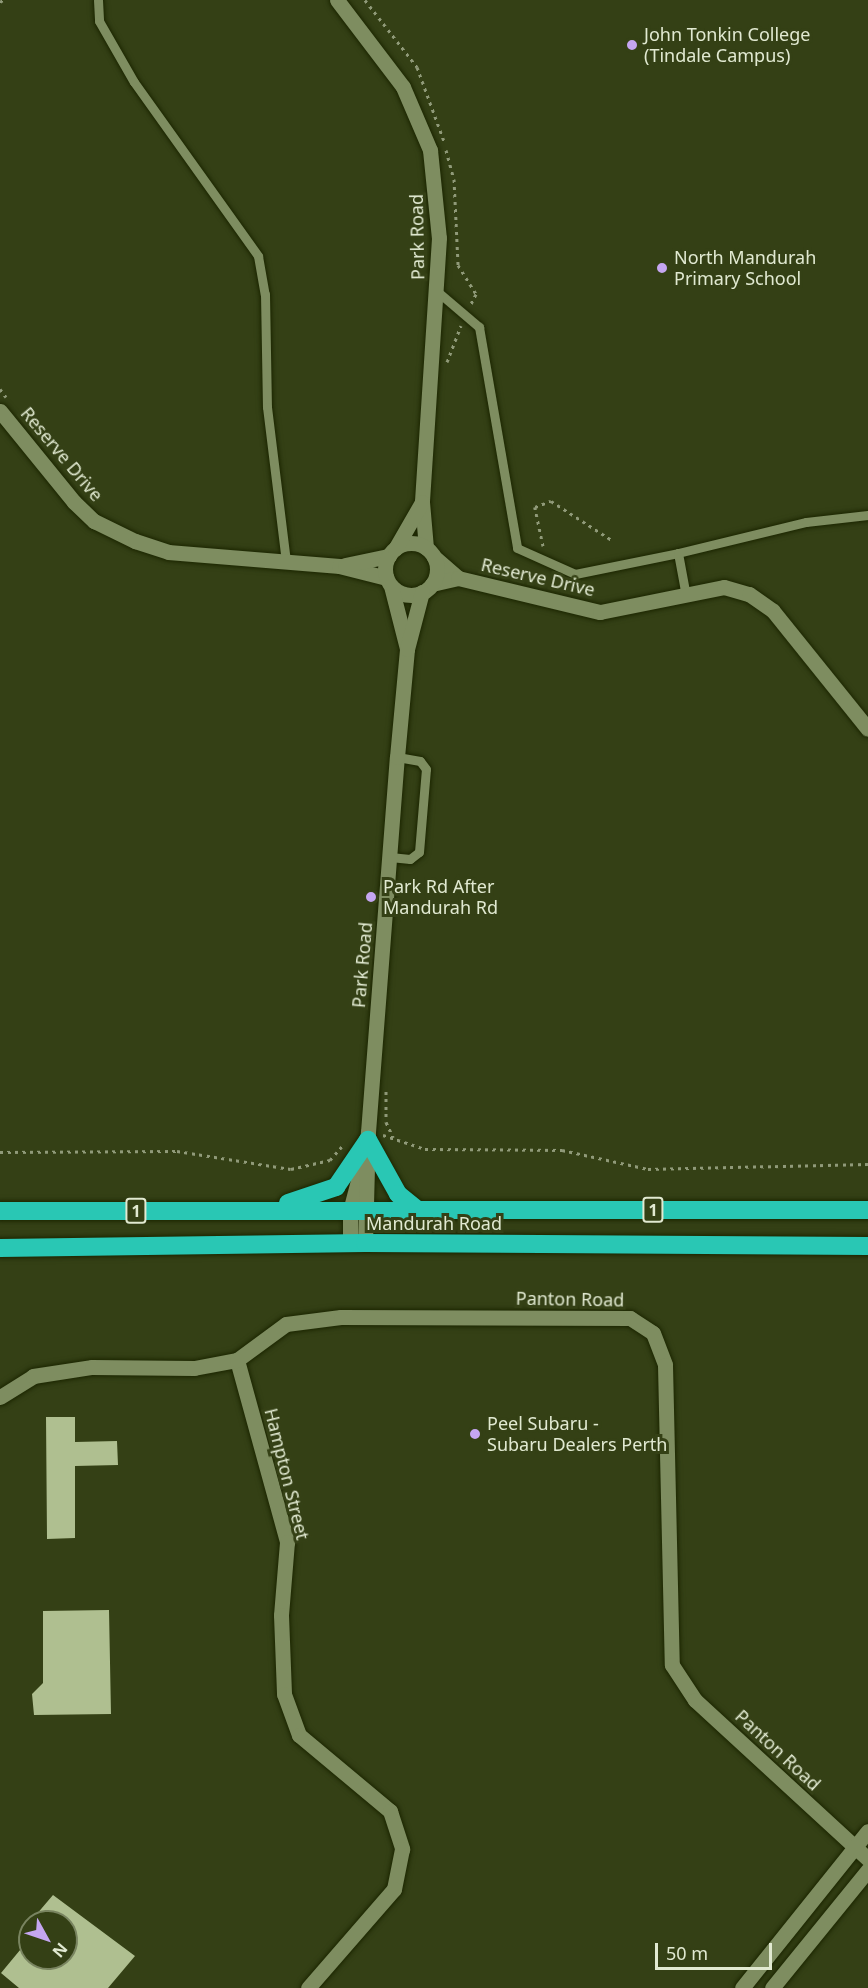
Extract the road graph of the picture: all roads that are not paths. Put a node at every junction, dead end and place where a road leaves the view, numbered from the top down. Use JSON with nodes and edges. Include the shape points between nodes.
{"nodes":[{"id":1,"x":98,"y":0,"type":"edge"},
{"id":2,"x":337,"y":0,"type":"edge"},
{"id":3,"x":438,"y":292,"type":"junction"},
{"id":4,"x":0,"y":411,"type":"edge"},
{"id":5,"x":422,"y":501,"type":"junction"},
{"id":6,"x":868,"y":515,"type":"edge"},
{"id":7,"x":392,"y":552,"type":"junction"},
{"id":8,"x":430,"y":553,"type":"junction"},
{"id":9,"x":678,"y":553,"type":"junction"},
{"id":10,"x":286,"y":561,"type":"junction"},
{"id":11,"x":339,"y":566,"type":"junction"},
{"id":12,"x":459,"y":578,"type":"junction"},
{"id":13,"x":389,"y":582,"type":"junction"},
{"id":14,"x":427,"y":588,"type":"junction"},
{"id":15,"x":686,"y":596,"type":"junction"},
{"id":16,"x":407,"y":649,"type":"junction"},
{"id":17,"x":868,"y":729,"type":"edge"},
{"id":18,"x":397,"y":757,"type":"junction"},
{"id":19,"x":390,"y":857,"type":"junction"},
{"id":20,"x":368,"y":1136,"type":"junction"},
{"id":21,"x":868,"y":1210,"type":"edge"},
{"id":22,"x":0,"y":1211,"type":"edge"},
{"id":23,"x":243,"y":1211,"type":"junction"},
{"id":24,"x":358,"y":1211,"type":"junction"},
{"id":25,"x":419,"y":1211,"type":"junction"},
{"id":26,"x":358,"y":1243,"type":"junction"},
{"id":27,"x":868,"y":1246,"type":"edge"},
{"id":28,"x":0,"y":1248,"type":"edge"},
{"id":29,"x":237,"y":1360,"type":"junction"},
{"id":30,"x":0,"y":1397,"type":"edge"},
{"id":31,"x":868,"y":1831,"type":"edge"},
{"id":32,"x":854,"y":1848,"type":"junction"},
{"id":33,"x":868,"y":1859,"type":"edge"},
{"id":34,"x":868,"y":1870,"type":"edge"},
{"id":35,"x":308,"y":1988,"type":"edge"},
{"id":36,"x":742,"y":1988,"type":"edge"},
{"id":37,"x":772,"y":1988,"type":"edge"}],
"edges":[{"from":1,"to":10,"type":"lane","via":[[99,21],[134,82],[258,256],[265,294],[270,437]]},
{"from":2,"to":3,"type":"street","name":"Park Road","via":[[403,87],[430,150],[439,238]]},
{"from":3,"to":5,"type":"street","name":"Park Road"},
{"from":3,"to":9,"type":"lane","via":[[479,327],[514,542],[574,574]]},
{"from":4,"to":10,"type":"street","name":"Reserve Drive","via":[[94,521],[168,552]]},
{"from":5,"to":7,"type":"street","name":"Park Road"},
{"from":5,"to":8,"type":"street","name":"Park Road"},
{"from":6,"to":9,"type":"lane","via":[[806,522]]},
{"from":7,"to":8,"type":"street","via":[[411,543]]},
{"from":7,"to":11,"type":"street","name":"Reserve Drive"},
{"from":7,"to":13,"type":"street"},
{"from":8,"to":12,"type":"street","name":"Reserve Drive"},
{"from":8,"to":14,"type":"street"},
{"from":9,"to":15,"type":"lane"},
{"from":10,"to":11,"type":"street","name":"Reserve Drive"},
{"from":11,"to":13,"type":"street","name":"Reserve Drive"},
{"from":12,"to":14,"type":"street","name":"Reserve Drive"},
{"from":12,"to":15,"type":"street","name":"Reserve Drive","via":[[600,612]]},
{"from":13,"to":14,"type":"street","via":[[405,594]]},
{"from":13,"to":16,"type":"street","name":"Park Road"},
{"from":14,"to":16,"type":"street","name":"Park Road"},
{"from":15,"to":17,"type":"street","name":"Reserve Drive","via":[[724,587],[749,594],[773,611]]},
{"from":16,"to":18,"type":"street","name":"Park Road"},
{"from":18,"to":19,"type":"street","name":"Park Road"},
{"from":18,"to":19,"type":"lane","via":[[420,761],[426,769],[420,852],[410,859]]},
{"from":19,"to":20,"type":"street","name":"Park Road"},
{"from":20,"to":23,"type":"highway","via":[[336,1187],[317,1198]]},
{"from":20,"to":24,"type":"street","name":"Park Road"},
{"from":20,"to":25,"type":"highway","via":[[398,1194]]},
{"from":21,"to":25,"type":"highway","name":"Mandurah Road","number":"1"},
{"from":22,"to":23,"type":"highway","name":"Mandurah Road","number":"1"},
{"from":23,"to":24,"type":"highway","name":"Mandurah Road","number":"1"},
{"from":24,"to":25,"type":"highway","name":"Mandurah Road","number":"1"},
{"from":24,"to":26,"type":"street","name":"Park Road"},
{"from":26,"to":27,"type":"highway","name":"Mandurah Road","number":"1"},
{"from":26,"to":28,"type":"highway","name":"Mandurah Road","number":"1"},
{"from":29,"to":30,"type":"street","name":"Panton Road","via":[[194,1368],[92,1367],[33,1376]]},
{"from":29,"to":32,"type":"street","name":"Panton Road","via":[[286,1324],[341,1317],[630,1318],[653,1333],[665,1365],[672,1665],[695,1700]]},
{"from":29,"to":35,"type":"street","name":"Hampton Street","via":[[287,1542],[281,1615],[284,1694],[299,1735],[390,1811],[402,1849],[394,1889]]},
{"from":31,"to":32,"type":"street"},
{"from":32,"to":33,"type":"street","name":"Panton Road"},
{"from":32,"to":36,"type":"street"},
{"from":34,"to":37,"type":"street"}]}
